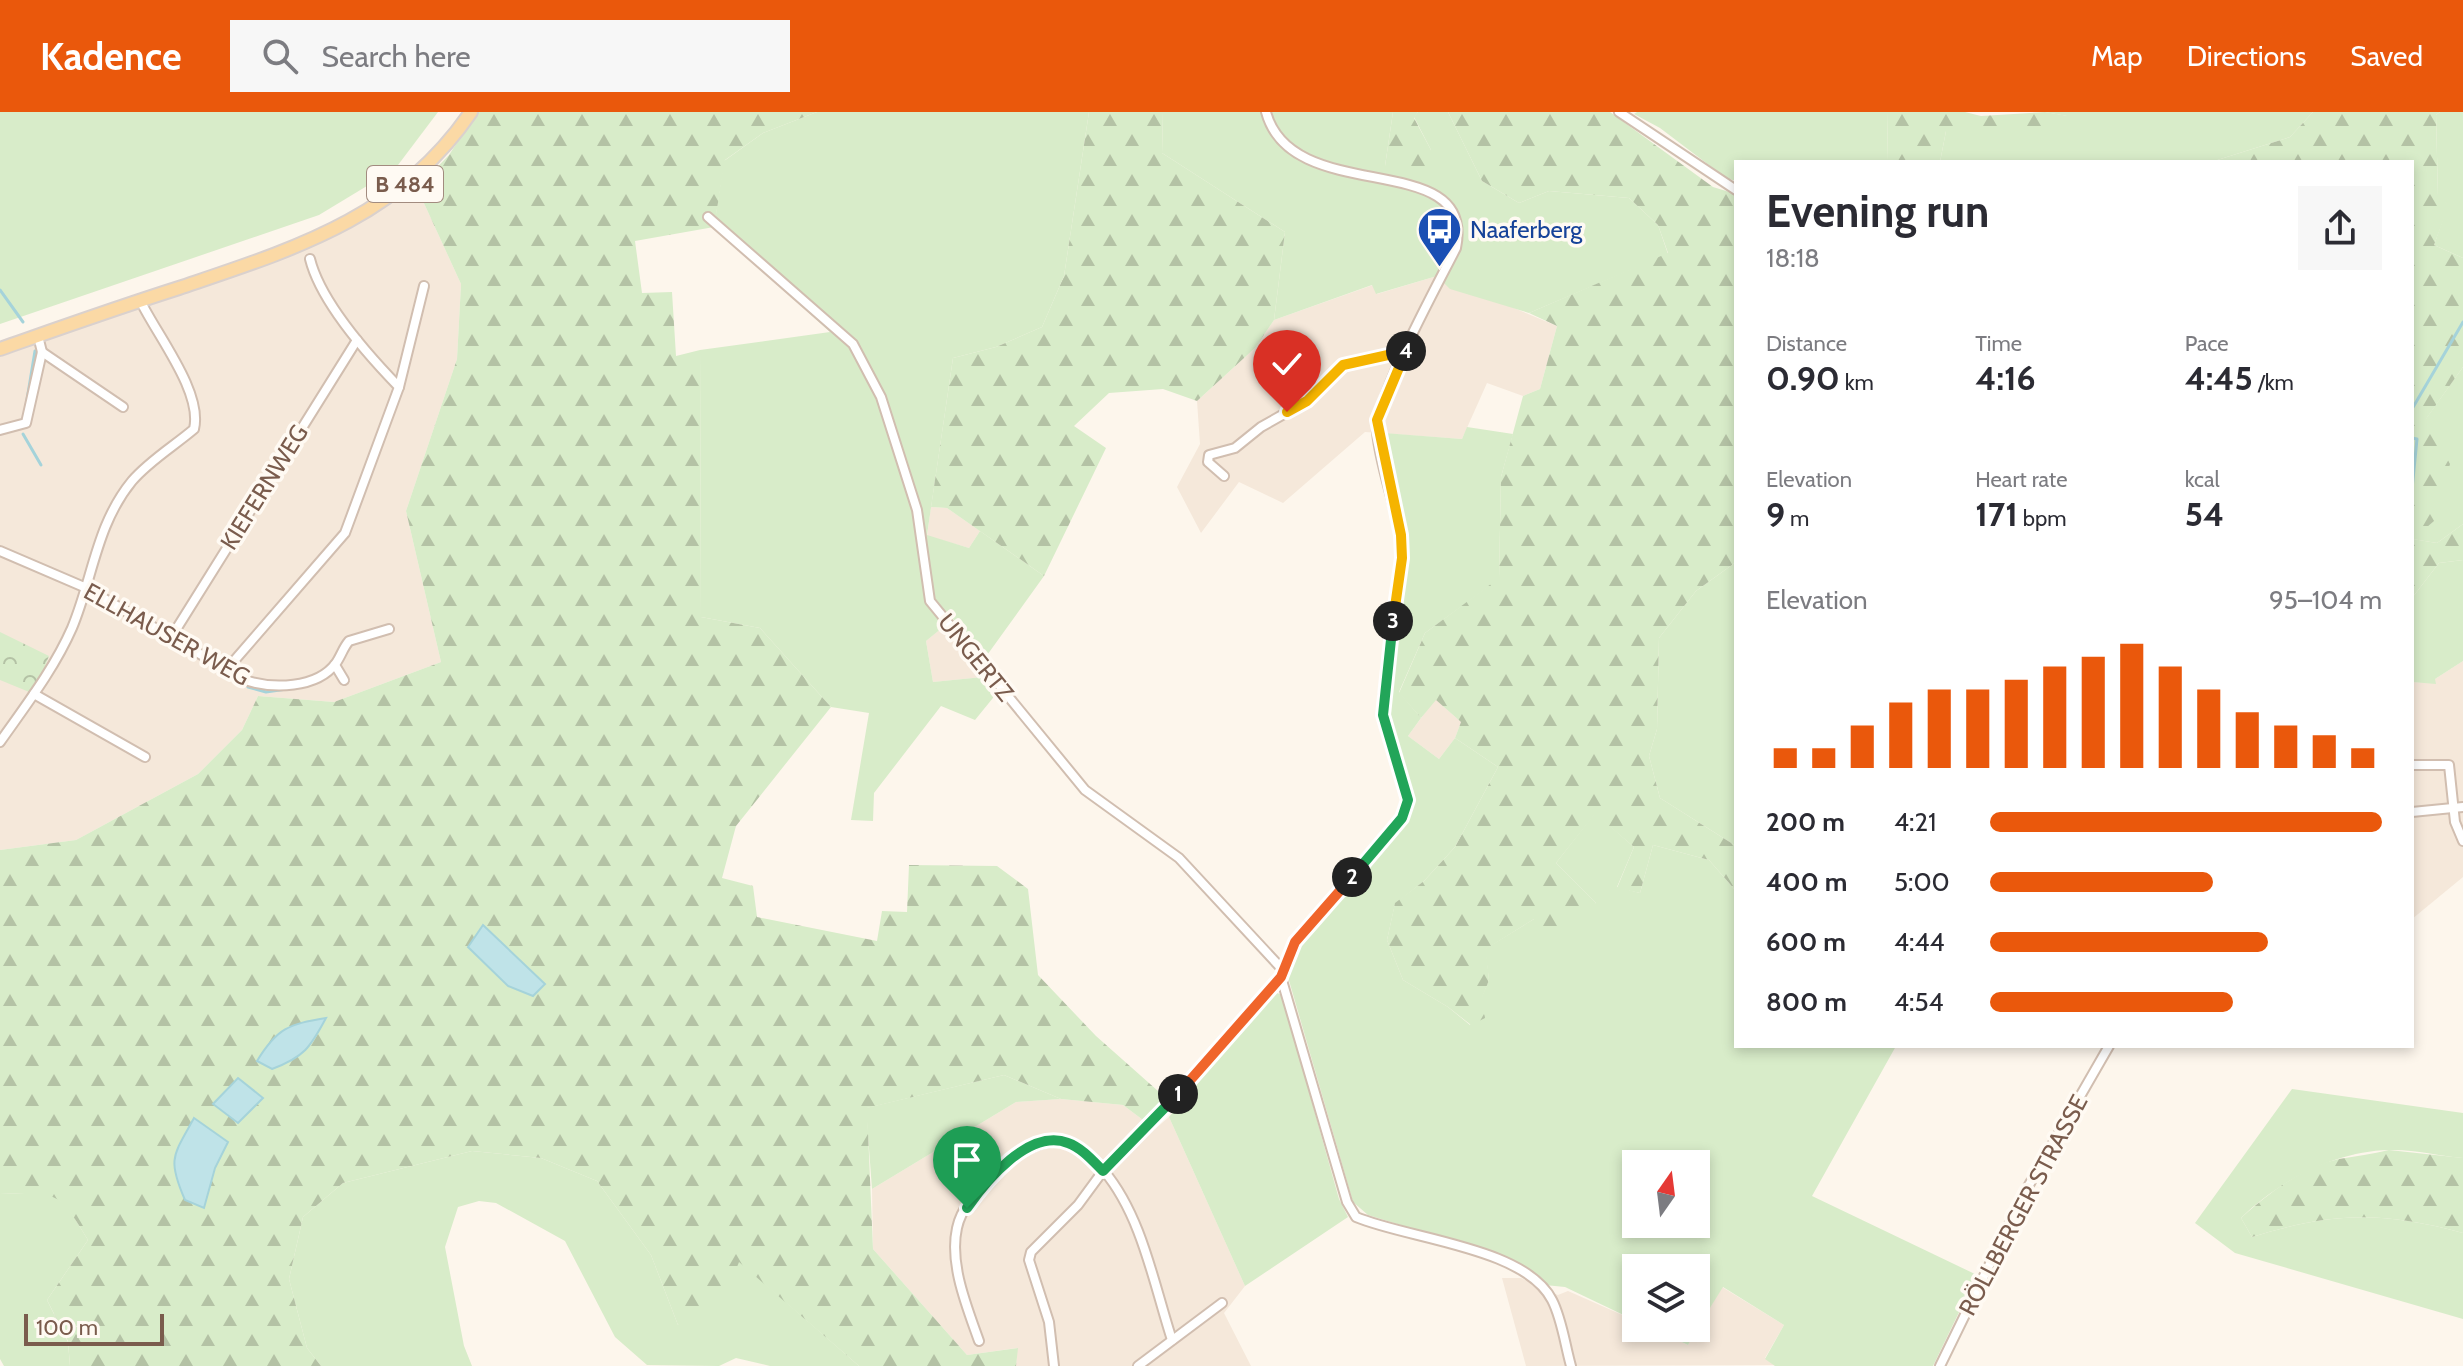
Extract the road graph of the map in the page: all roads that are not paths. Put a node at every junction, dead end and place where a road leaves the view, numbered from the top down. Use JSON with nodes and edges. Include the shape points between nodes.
{"nodes":[{"id":1,"x":471,"y":112,"type":"edge"},
{"id":2,"x":1266,"y":112,"type":"edge"},
{"id":3,"x":1619,"y":112,"type":"edge"},
{"id":4,"x":1734,"y":189,"type":"edge"},
{"id":5,"x":708,"y":217,"type":"dead end"},
{"id":6,"x":310,"y":259,"type":"dead end"},
{"id":7,"x":424,"y":286,"type":"dead end"},
{"id":8,"x":140,"y":300,"type":"junction"},
{"id":9,"x":38,"y":336,"type":"junction"},
{"id":10,"x":357,"y":340,"type":"junction"},
{"id":11,"x":0,"y":349,"type":"edge"},
{"id":12,"x":1406,"y":349,"type":"junction"},
{"id":13,"x":42,"y":352,"type":"junction"},
{"id":14,"x":399,"y":387,"type":"junction"},
{"id":15,"x":123,"y":407,"type":"dead end"},
{"id":16,"x":0,"y":430,"type":"edge"},
{"id":17,"x":1224,"y":476,"type":"dead end"},
{"id":18,"x":0,"y":551,"type":"edge"},
{"id":19,"x":84,"y":587,"type":"junction"},
{"id":20,"x":389,"y":629,"type":"dead end"},
{"id":21,"x":172,"y":636,"type":"junction"},
{"id":22,"x":335,"y":665,"type":"junction"},
{"id":23,"x":227,"y":669,"type":"junction"},
{"id":24,"x":344,"y":680,"type":"dead end"},
{"id":25,"x":34,"y":694,"type":"junction"},
{"id":26,"x":0,"y":742,"type":"edge"},
{"id":27,"x":145,"y":757,"type":"dead end"},
{"id":28,"x":2414,"y":765,"type":"edge"},
{"id":29,"x":2463,"y":807,"type":"edge"},
{"id":30,"x":2452,"y":808,"type":"junction"},
{"id":31,"x":2414,"y":812,"type":"edge"},
{"id":32,"x":2463,"y":841,"type":"edge"},
{"id":33,"x":1281,"y":973,"type":"junction"},
{"id":34,"x":2108,"y":1048,"type":"edge"},
{"id":35,"x":1103,"y":1171,"type":"junction"},
{"id":36,"x":1222,"y":1303,"type":"dead end"},
{"id":37,"x":1172,"y":1340,"type":"junction"},
{"id":38,"x":979,"y":1341,"type":"dead end"},
{"id":39,"x":1054,"y":1366,"type":"edge"},
{"id":40,"x":1138,"y":1366,"type":"edge"},
{"id":41,"x":1571,"y":1366,"type":"edge"},
{"id":42,"x":1940,"y":1366,"type":"edge"}],
"edges":[{"from":1,"to":8,"type":"main road","number":"B 484","via":[[418,174],[350,223],[292,249]]},
{"from":2,"to":12,"type":"street","via":[[1278,139],[1304,160],[1422,188],[1447,201],[1456,213],[1456,248]]},
{"from":3,"to":4,"type":"street"},
{"from":5,"to":33,"type":"street","name":"UNGERTZ","via":[[853,344],[881,397],[917,510],[930,601],[1085,790],[1179,858]]},
{"from":6,"to":10,"type":"street"},
{"from":7,"to":14,"type":"street"},
{"from":8,"to":9,"type":"main road","number":"B 484"},
{"from":8,"to":19,"type":"street","via":[[176,363],[197,418],[194,429],[132,481],[101,531]]},
{"from":9,"to":11,"type":"main road","number":"B 484"},
{"from":9,"to":13,"type":"street"},
{"from":10,"to":14,"type":"street"},
{"from":10,"to":21,"type":"street","name":"KIEFERNWEG"},
{"from":12,"to":17,"type":"street","via":[[1343,365],[1307,401],[1235,448],[1209,455],[1208,462]]},
{"from":12,"to":33,"type":"street","via":[[1377,420],[1402,558],[1383,715],[1408,800],[1402,818],[1295,942]]},
{"from":13,"to":15,"type":"street"},
{"from":13,"to":16,"type":"street","via":[[26,423]]},
{"from":14,"to":23,"type":"street","via":[[345,533]]},
{"from":18,"to":19,"type":"street","name":"ELLHAUSER WEG"},
{"from":19,"to":21,"type":"street","name":"ELLHAUSER WEG"},
{"from":19,"to":25,"type":"street","via":[[58,658]]},
{"from":20,"to":22,"type":"street","name":"ELLHAUSER WEG","via":[[349,641]]},
{"from":21,"to":23,"type":"street","name":"ELLHAUSER WEG"},
{"from":22,"to":23,"type":"street","name":"ELLHAUSER WEG","via":[[300,684],[264,687]]},
{"from":22,"to":24,"type":"street"},
{"from":25,"to":26,"type":"street"},
{"from":25,"to":27,"type":"street"},
{"from":28,"to":30,"type":"street","via":[[2449,765]]},
{"from":29,"to":30,"type":"street"},
{"from":30,"to":31,"type":"street"},
{"from":30,"to":32,"type":"street"},
{"from":33,"to":35,"type":"street","via":[[1161,1114]]},
{"from":33,"to":41,"type":"street","via":[[1343,1191],[1356,1217],[1499,1259],[1532,1278],[1552,1299]]},
{"from":34,"to":42,"type":"street","name":"RÖLLBERGER STRASSE","via":[[2025,1192]]},
{"from":35,"to":37,"type":"street","via":[[1124,1198]]},
{"from":35,"to":38,"type":"street","via":[[1068,1143],[1055,1141],[1027,1149],[989,1176],[957,1227],[960,1279]]},
{"from":35,"to":39,"type":"street","via":[[1031,1252]]},
{"from":36,"to":37,"type":"street"},
{"from":37,"to":40,"type":"street"}]}
